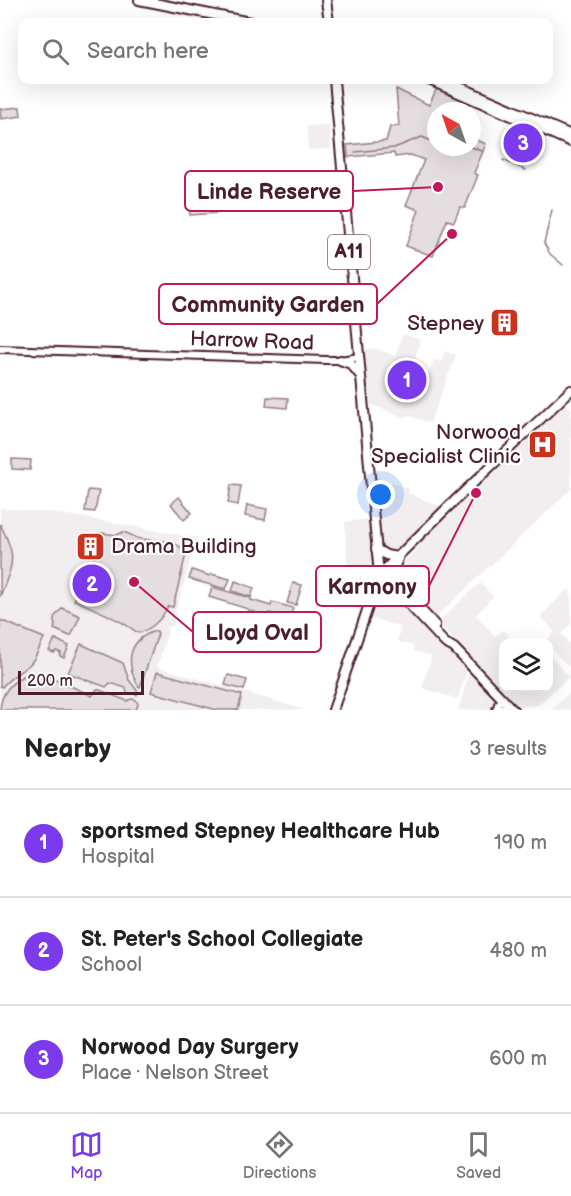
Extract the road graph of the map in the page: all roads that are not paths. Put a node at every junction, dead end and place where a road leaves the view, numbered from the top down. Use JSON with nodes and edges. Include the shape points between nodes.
{"nodes":[{"id":1,"x":139,"y":0,"type":"edge"},
{"id":2,"x":326,"y":0,"type":"edge"},
{"id":3,"x":328,"y":13,"type":"junction"},
{"id":4,"x":230,"y":18,"type":"edge"},
{"id":5,"x":326,"y":18,"type":"edge"},
{"id":6,"x":328,"y":18,"type":"edge"},
{"id":7,"x":334,"y":84,"type":"edge"},
{"id":8,"x":439,"y":84,"type":"edge"},
{"id":9,"x":452,"y":84,"type":"edge"},
{"id":10,"x":509,"y":111,"type":"junction"},
{"id":11,"x":571,"y":135,"type":"edge"},
{"id":12,"x":571,"y":142,"type":"edge"},
{"id":13,"x":0,"y":348,"type":"edge"},
{"id":14,"x":358,"y":357,"type":"junction"},
{"id":15,"x":340,"y":360,"type":"junction"},
{"id":16,"x":360,"y":375,"type":"junction"},
{"id":17,"x":568,"y":393,"type":"edge"},
{"id":18,"x":376,"y":549,"type":"junction"},
{"id":19,"x":404,"y":550,"type":"junction"},
{"id":20,"x":397,"y":557,"type":"junction"},
{"id":21,"x":379,"y":575,"type":"junction"},
{"id":22,"x":398,"y":585,"type":"junction"},
{"id":23,"x":369,"y":602,"type":"junction"},
{"id":24,"x":407,"y":603,"type":"junction"},
{"id":25,"x":432,"y":622,"type":"junction"},
{"id":26,"x":438,"y":635,"type":"junction"},
{"id":27,"x":454,"y":648,"type":"junction"},
{"id":28,"x":503,"y":699,"type":"junction"},
{"id":29,"x":333,"y":710,"type":"edge"},
{"id":30,"x":498,"y":710,"type":"edge"},
{"id":31,"x":513,"y":710,"type":"edge"}],
"edges":[{"from":1,"to":4,"type":"main road"},
{"from":2,"to":3,"type":"main road"},
{"from":3,"to":5,"type":"main road"},
{"from":3,"to":6,"type":"main road"},
{"from":7,"to":14,"type":"main road","number":"A11"},
{"from":8,"to":10,"type":"main road"},
{"from":9,"to":10,"type":"main road"},
{"from":10,"to":11,"type":"main road"},
{"from":10,"to":12,"type":"main road"},
{"from":13,"to":15,"type":"street","name":"Harrow Road"},
{"from":14,"to":15,"type":"street","name":"Harrow Road"},
{"from":14,"to":16,"type":"main road","number":"A11"},
{"from":15,"to":16,"type":"main road","via":[[351,364]]},
{"from":16,"to":18,"type":"main road","number":"A11"},
{"from":17,"to":19,"type":"main road"},
{"from":18,"to":20,"type":"main road"},
{"from":18,"to":21,"type":"main road","number":"A11"},
{"from":19,"to":20,"type":"main road"},
{"from":19,"to":22,"type":"main road","via":[[392,573]]},
{"from":20,"to":21,"type":"main road"},
{"from":21,"to":22,"type":"main road","via":[[390,577]]},
{"from":21,"to":23,"type":"main road","number":"A11"},
{"from":21,"to":24,"type":"main road"},
{"from":22,"to":25,"type":"main road"},
{"from":23,"to":24,"type":"main road","via":[[378,588],[384,586]]},
{"from":23,"to":29,"type":"main road","number":"A11"},
{"from":24,"to":26,"type":"main road"},
{"from":25,"to":26,"type":"main road"},
{"from":25,"to":27,"type":"main road"},
{"from":26,"to":27,"type":"main road"},
{"from":27,"to":28,"type":"main road"},
{"from":28,"to":30,"type":"street"},
{"from":28,"to":31,"type":"main road"},
{"from":30,"to":31,"type":"main road"}]}
